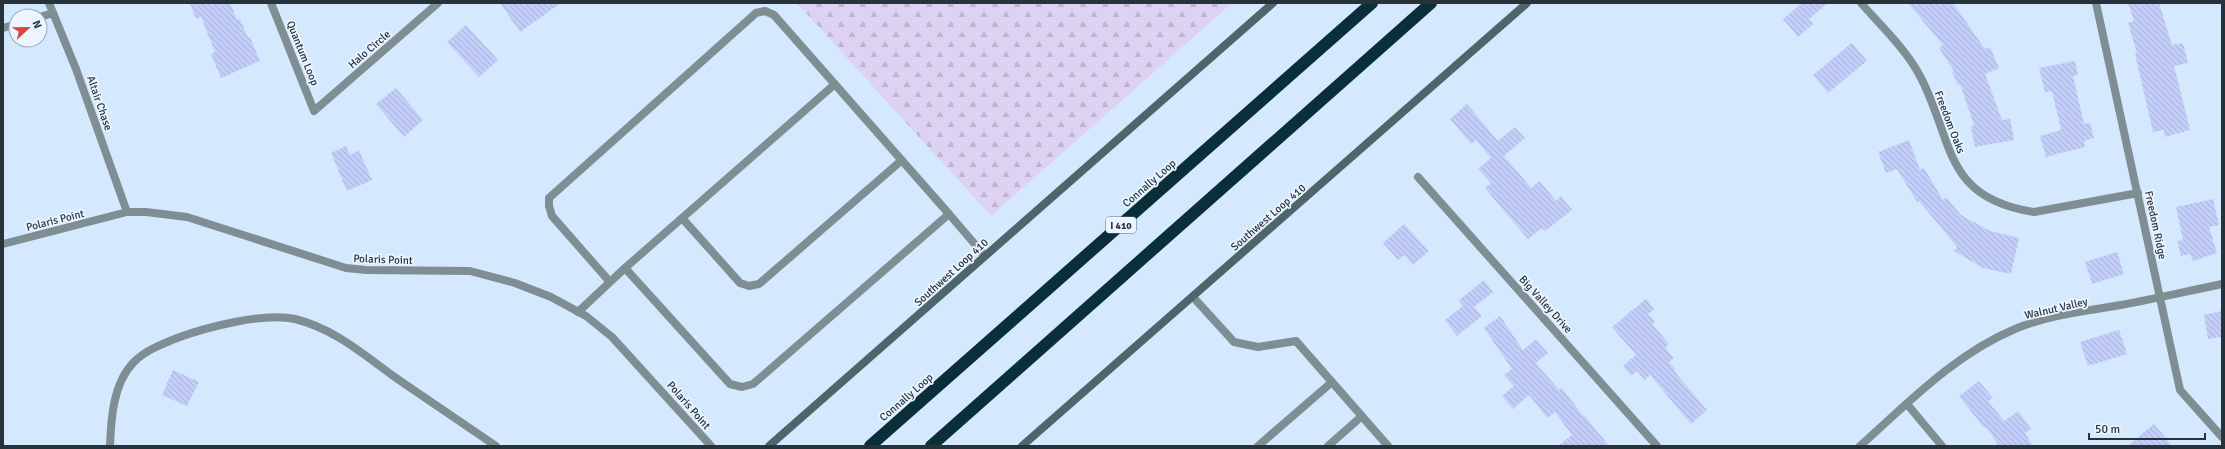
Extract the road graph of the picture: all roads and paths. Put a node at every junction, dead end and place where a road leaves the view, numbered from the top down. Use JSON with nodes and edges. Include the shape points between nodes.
{"nodes":[{"id":1,"x":49,"y":3,"type":"edge"},
{"id":2,"x":271,"y":3,"type":"edge"},
{"id":3,"x":438,"y":3,"type":"edge"},
{"id":4,"x":1273,"y":3,"type":"edge"},
{"id":5,"x":1372,"y":3,"type":"edge"},
{"id":6,"x":1431,"y":3,"type":"edge"},
{"id":7,"x":1528,"y":3,"type":"edge"},
{"id":8,"x":1861,"y":3,"type":"edge"},
{"id":9,"x":2096,"y":3,"type":"edge"},
{"id":10,"x":53,"y":13,"type":"junction"},
{"id":11,"x":48,"y":15,"type":"edge"},
{"id":12,"x":835,"y":84,"type":"junction"},
{"id":13,"x":314,"y":111,"type":"joint"},
{"id":14,"x":902,"y":160,"type":"junction"},
{"id":15,"x":1418,"y":177,"type":"dead end"},
{"id":16,"x":2138,"y":193,"type":"junction"},
{"id":17,"x":127,"y":212,"type":"junction"},
{"id":18,"x":949,"y":214,"type":"junction"},
{"id":19,"x":682,"y":218,"type":"junction"},
{"id":20,"x":3,"y":244,"type":"edge"},
{"id":21,"x":985,"y":256,"type":"junction"},
{"id":22,"x":626,"y":268,"type":"junction"},
{"id":23,"x":610,"y":282,"type":"junction"},
{"id":24,"x":2222,"y":284,"type":"edge"},
{"id":25,"x":1193,"y":297,"type":"junction"},
{"id":26,"x":2161,"y":298,"type":"junction"},
{"id":27,"x":578,"y":312,"type":"junction"},
{"id":28,"x":1332,"y":382,"type":"junction"},
{"id":29,"x":1907,"y":404,"type":"junction"},
{"id":30,"x":1362,"y":416,"type":"junction"},
{"id":31,"x":2222,"y":437,"type":"edge"},
{"id":32,"x":110,"y":446,"type":"edge"},
{"id":33,"x":496,"y":446,"type":"edge"},
{"id":34,"x":711,"y":446,"type":"edge"},
{"id":35,"x":769,"y":446,"type":"edge"},
{"id":36,"x":870,"y":446,"type":"edge"},
{"id":37,"x":931,"y":446,"type":"edge"},
{"id":38,"x":1022,"y":446,"type":"edge"},
{"id":39,"x":1258,"y":446,"type":"edge"},
{"id":40,"x":1328,"y":446,"type":"edge"},
{"id":41,"x":1388,"y":446,"type":"edge"},
{"id":42,"x":1657,"y":446,"type":"edge"},
{"id":43,"x":1860,"y":446,"type":"edge"},
{"id":44,"x":1942,"y":446,"type":"edge"}],
"edges":[{"from":1,"to":10,"type":"street","name":"Altair Chase"},
{"from":2,"to":13,"type":"street","name":"Quantum Loop"},
{"from":3,"to":13,"type":"street","name":"Halo Circle"},
{"from":4,"to":21,"type":"main road","name":"Southwest Loop 410"},
{"from":5,"to":36,"type":"highway","name":"Connally Loop","number":"I 410"},
{"from":6,"to":37,"type":"highway"},
{"from":7,"to":25,"type":"main road","name":"Southwest Loop 410"},
{"from":8,"to":16,"type":"street","name":"Freedom Oaks","via":[[1903,50],[1920,76],[1950,156],[1962,176],[1979,192],[2018,210],[2034,212]]},
{"from":9,"to":16,"type":"street","name":"Freedom Ridge"},
{"from":10,"to":11,"type":"street"},
{"from":10,"to":17,"type":"street","name":"Altair Chase","via":[[76,69]]},
{"from":12,"to":14,"type":"street"},
{"from":12,"to":19,"type":"street"},
{"from":12,"to":23,"type":"street","via":[[774,15],[765,11],[756,13],[549,198],[548,206],[552,216]]},
{"from":14,"to":18,"type":"street"},
{"from":14,"to":19,"type":"street","via":[[758,284],[750,286],[740,283]]},
{"from":15,"to":42,"type":"street","name":"Big Valley Drive"},
{"from":16,"to":26,"type":"street","name":"Freedom Ridge"},
{"from":17,"to":20,"type":"street","name":"Polaris Point"},
{"from":17,"to":27,"type":"street","name":"Polaris Point","via":[[186,217],[346,268],[470,271],[551,297]]},
{"from":18,"to":21,"type":"street"},
{"from":18,"to":22,"type":"street","via":[[754,384],[742,387],[730,384]]},
{"from":19,"to":22,"type":"street"},
{"from":21,"to":35,"type":"main road","name":"Southwest Loop 410"},
{"from":22,"to":23,"type":"street"},
{"from":23,"to":27,"type":"street"},
{"from":24,"to":26,"type":"street","name":"Walnut Valley"},
{"from":25,"to":28,"type":"street","via":[[1234,342],[1258,347],[1296,341]]},
{"from":25,"to":38,"type":"main road","name":"Southwest Loop 410"},
{"from":26,"to":29,"type":"street","name":"Walnut Valley","via":[[2056,316],[2015,329],[1980,347],[1947,369]]},
{"from":26,"to":31,"type":"street","name":"Freedom Ridge","via":[[2180,390]]},
{"from":27,"to":34,"type":"street","name":"Polaris Point","via":[[612,337]]},
{"from":28,"to":30,"type":"street"},
{"from":28,"to":39,"type":"street"},
{"from":29,"to":43,"type":"street","name":"Walnut Valley"},
{"from":29,"to":44,"type":"street"},
{"from":30,"to":40,"type":"street"},
{"from":30,"to":41,"type":"street"},
{"from":32,"to":33,"type":"street","via":[[114,402],[120,385],[133,363],[152,349],[185,336],[254,318],[281,317],[295,319],[332,333]]}]}
